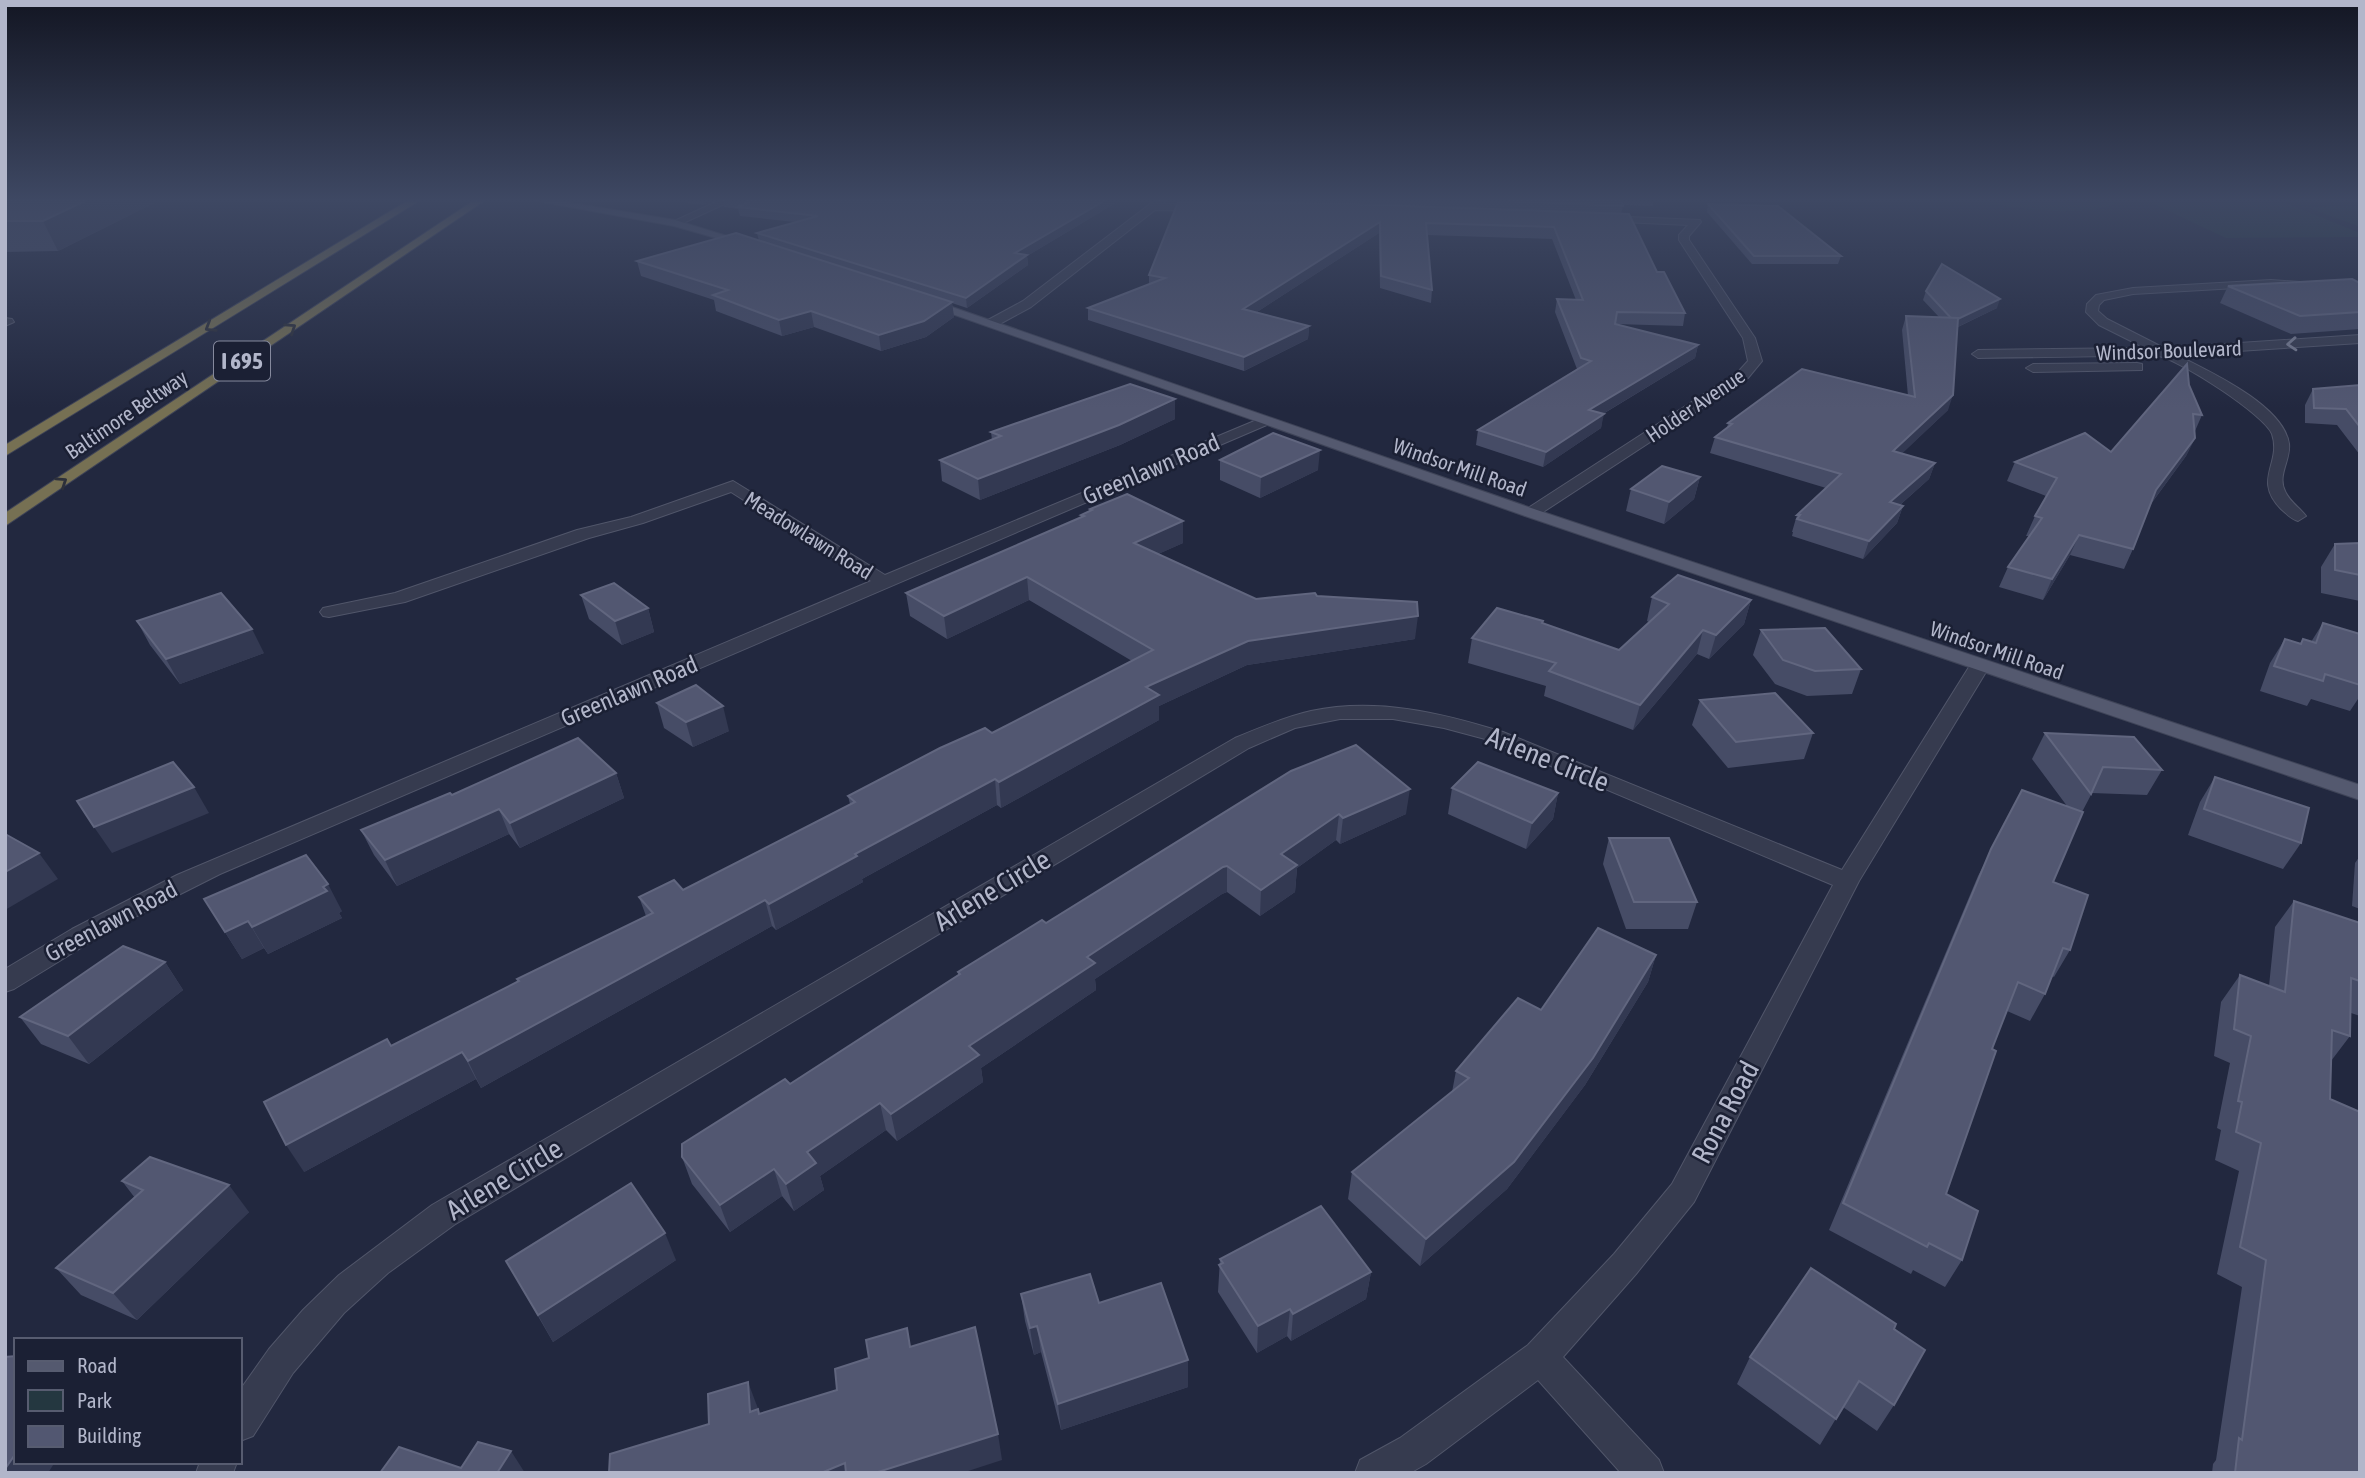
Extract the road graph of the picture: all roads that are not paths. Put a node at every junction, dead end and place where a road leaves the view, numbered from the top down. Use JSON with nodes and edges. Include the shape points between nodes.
{"nodes":[{"id":1,"x":302,"y":270,"type":"edge"},
{"id":2,"x":377,"y":270,"type":"edge"},
{"id":3,"x":1070,"y":270,"type":"edge"},
{"id":4,"x":1704,"y":270,"type":"edge"},
{"id":5,"x":2360,"y":289,"type":"edge"},
{"id":6,"x":916,"y":298,"type":"edge"},
{"id":7,"x":992,"y":323,"type":"junction"},
{"id":8,"x":2360,"y":339,"type":"edge"},
{"id":9,"x":2158,"y":352,"type":"junction"},
{"id":10,"x":1978,"y":354,"type":"dead end"},
{"id":11,"x":2208,"y":364,"type":"dead end"},
{"id":12,"x":2183,"y":365,"type":"junction"},
{"id":13,"x":2020,"y":368,"type":"dead end"},
{"id":14,"x":1264,"y":421,"type":"junction"},
{"id":15,"x":5,"y":452,"type":"edge"},
{"id":16,"x":1531,"y":513,"type":"junction"},
{"id":17,"x":2298,"y":516,"type":"dead end"},
{"id":18,"x":5,"y":521,"type":"edge"},
{"id":19,"x":885,"y":583,"type":"junction"},
{"id":20,"x":329,"y":612,"type":"dead end"},
{"id":21,"x":1979,"y":667,"type":"junction"},
{"id":22,"x":2360,"y":793,"type":"edge"},
{"id":23,"x":1847,"y":881,"type":"junction"},
{"id":24,"x":5,"y":982,"type":"edge"},
{"id":25,"x":1540,"y":1357,"type":"junction"},
{"id":26,"x":242,"y":1419,"type":"edge"},
{"id":27,"x":1373,"y":1473,"type":"edge"},
{"id":28,"x":1646,"y":1473,"type":"edge"}],
"edges":[{"from":1,"to":15,"type":"highway","name":"Baltimore Beltway","number":"I 695","one_way":true},
{"from":18,"to":2,"type":"highway","name":"Baltimore Beltway","number":"I 695","one_way":true},
{"from":3,"to":7,"type":"street"},
{"from":4,"to":16,"type":"street","name":"Holder Avenue","via":[[1749,338],[1755,360],[1743,375]]},
{"from":5,"to":9,"type":"street","via":[[2272,282],[2133,290],[2093,304],[2092,312],[2103,322]]},
{"from":6,"to":7,"type":"main road","name":"Windsor Mill Road"},
{"from":7,"to":14,"type":"main road","name":"Windsor Mill Road"},
{"from":8,"to":9,"type":"street","name":"Windsor Boulevard","one_way":true},
{"from":9,"to":10,"type":"street","name":"Windsor Boulevard"},
{"from":9,"to":12,"type":"street"},
{"from":11,"to":12,"type":"street","name":"Windsor Boulevard"},
{"from":12,"to":13,"type":"street","name":"Windsor Boulevard"},
{"from":12,"to":17,"type":"street","via":[[2232,391],[2270,419],[2279,433],[2281,449],[2272,486],[2280,501]]},
{"from":14,"to":16,"type":"main road","name":"Windsor Mill Road"},
{"from":14,"to":19,"type":"street","name":"Greenlawn Road"},
{"from":16,"to":21,"type":"main road","name":"Windsor Mill Road"},
{"from":19,"to":20,"type":"street","name":"Meadowlawn Road","via":[[733,486],[399,598]]},
{"from":19,"to":24,"type":"street","name":"Greenlawn Road","via":[[212,867],[57,947]]},
{"from":21,"to":22,"type":"main road","name":"Windsor Mill Road"},
{"from":21,"to":23,"type":"street","name":"Rona Road"},
{"from":23,"to":25,"type":"street","name":"Rona Road","via":[[1682,1193]]},
{"from":23,"to":26,"type":"street","name":"Arlene Circle","via":[[1496,736],[1451,722],[1365,712],[1289,723],[1242,743],[443,1215],[367,1271],[306,1332],[260,1387]]},
{"from":25,"to":27,"type":"street","name":"Rona Road","via":[[1413,1451]]},
{"from":25,"to":28,"type":"street"}]}
